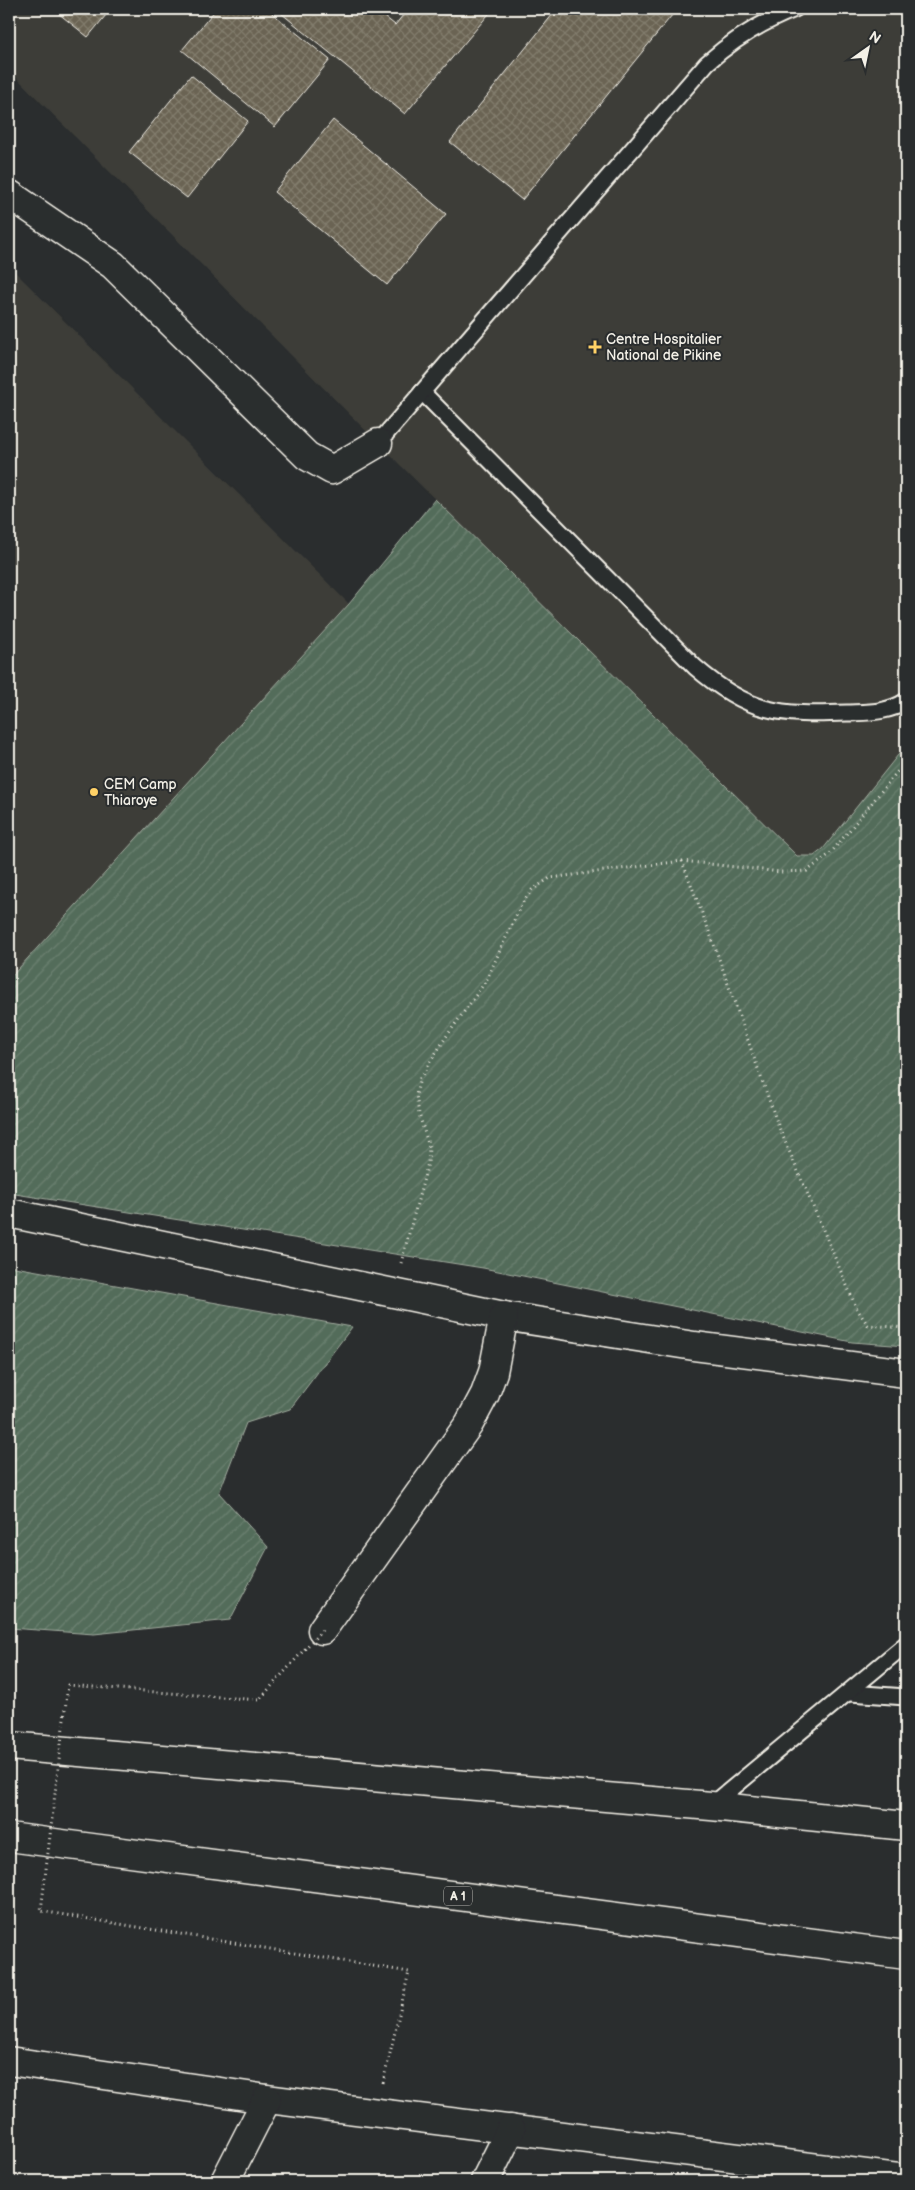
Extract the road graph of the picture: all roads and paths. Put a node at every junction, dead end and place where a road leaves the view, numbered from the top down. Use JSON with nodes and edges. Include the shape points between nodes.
{"nodes":[{"id":1,"x":795,"y":9,"type":"edge"},
{"id":2,"x":9,"y":194,"type":"edge"},
{"id":3,"x":422,"y":392,"type":"junction"},
{"id":4,"x":378,"y":443,"type":"joint"},
{"id":5,"x":906,"y":701,"type":"edge"},
{"id":6,"x":906,"y":761,"type":"edge"},
{"id":7,"x":682,"y":861,"type":"junction"},
{"id":8,"x":9,"y":1213,"type":"edge"},
{"id":9,"x":392,"y":1292,"type":"junction"},
{"id":10,"x":504,"y":1316,"type":"junction"},
{"id":11,"x":906,"y":1328,"type":"edge"},
{"id":12,"x":906,"y":1373,"type":"edge"},
{"id":13,"x":322,"y":1630,"type":"joint"},
{"id":14,"x":906,"y":1644,"type":"edge"},
{"id":15,"x":850,"y":1693,"type":"junction"},
{"id":16,"x":906,"y":1697,"type":"edge"},
{"id":17,"x":9,"y":1746,"type":"edge"},
{"id":18,"x":712,"y":1806,"type":"junction"},
{"id":19,"x":906,"y":1826,"type":"edge"},
{"id":20,"x":9,"y":1837,"type":"edge"},
{"id":21,"x":906,"y":1955,"type":"edge"},
{"id":22,"x":10,"y":2063,"type":"edge"},
{"id":23,"x":267,"y":2099,"type":"junction"},
{"id":24,"x":376,"y":2113,"type":"junction"},
{"id":25,"x":511,"y":2130,"type":"junction"},
{"id":26,"x":753,"y":2171,"type":"edge"},
{"id":27,"x":906,"y":2179,"type":"edge"},
{"id":28,"x":225,"y":2181,"type":"edge"},
{"id":29,"x":485,"y":2181,"type":"edge"}],
"edges":[{"from":1,"to":3,"type":"lane","via":[[750,30],[728,44],[708,63]]},
{"from":2,"to":4,"type":"main road","via":[[113,266],[307,456],[332,470]]},
{"from":3,"to":4,"type":"lane"},
{"from":3,"to":5,"type":"lane","via":[[718,687],[749,704],[776,712],[804,715],[883,712]]},
{"from":6,"to":7,"type":"path","via":[[830,854],[807,871],[781,872]]},
{"from":7,"to":9,"type":"path","via":[[550,878],[532,890],[521,905],[486,981],[420,1078],[416,1095],[429,1147],[428,1163]]},
{"from":7,"to":11,"type":"path","via":[[778,1125],[857,1309],[868,1325]]},
{"from":8,"to":9,"type":"main road"},
{"from":9,"to":10,"type":"main road"},
{"from":10,"to":12,"type":"main road","via":[[694,1346]]},
{"from":10,"to":13,"type":"main road","via":[[493,1372],[469,1424]]},
{"from":13,"to":24,"type":"path","bridge":true,"via":[[259,1700],[68,1685],[40,1911],[409,1972]]},
{"from":14,"to":15,"type":"lane"},
{"from":15,"to":16,"type":"lane"},
{"from":15,"to":18,"type":"lane"},
{"from":17,"to":18,"type":"main road"},
{"from":18,"to":19,"type":"main road"},
{"from":20,"to":21,"type":"main road","number":"A 1"},
{"from":22,"to":23,"type":"main road"},
{"from":23,"to":24,"type":"main road"},
{"from":23,"to":28,"type":"main road"},
{"from":24,"to":25,"type":"main road"},
{"from":25,"to":26,"type":"main road"},
{"from":25,"to":29,"type":"main road"},
{"from":26,"to":27,"type":"main road"}]}
